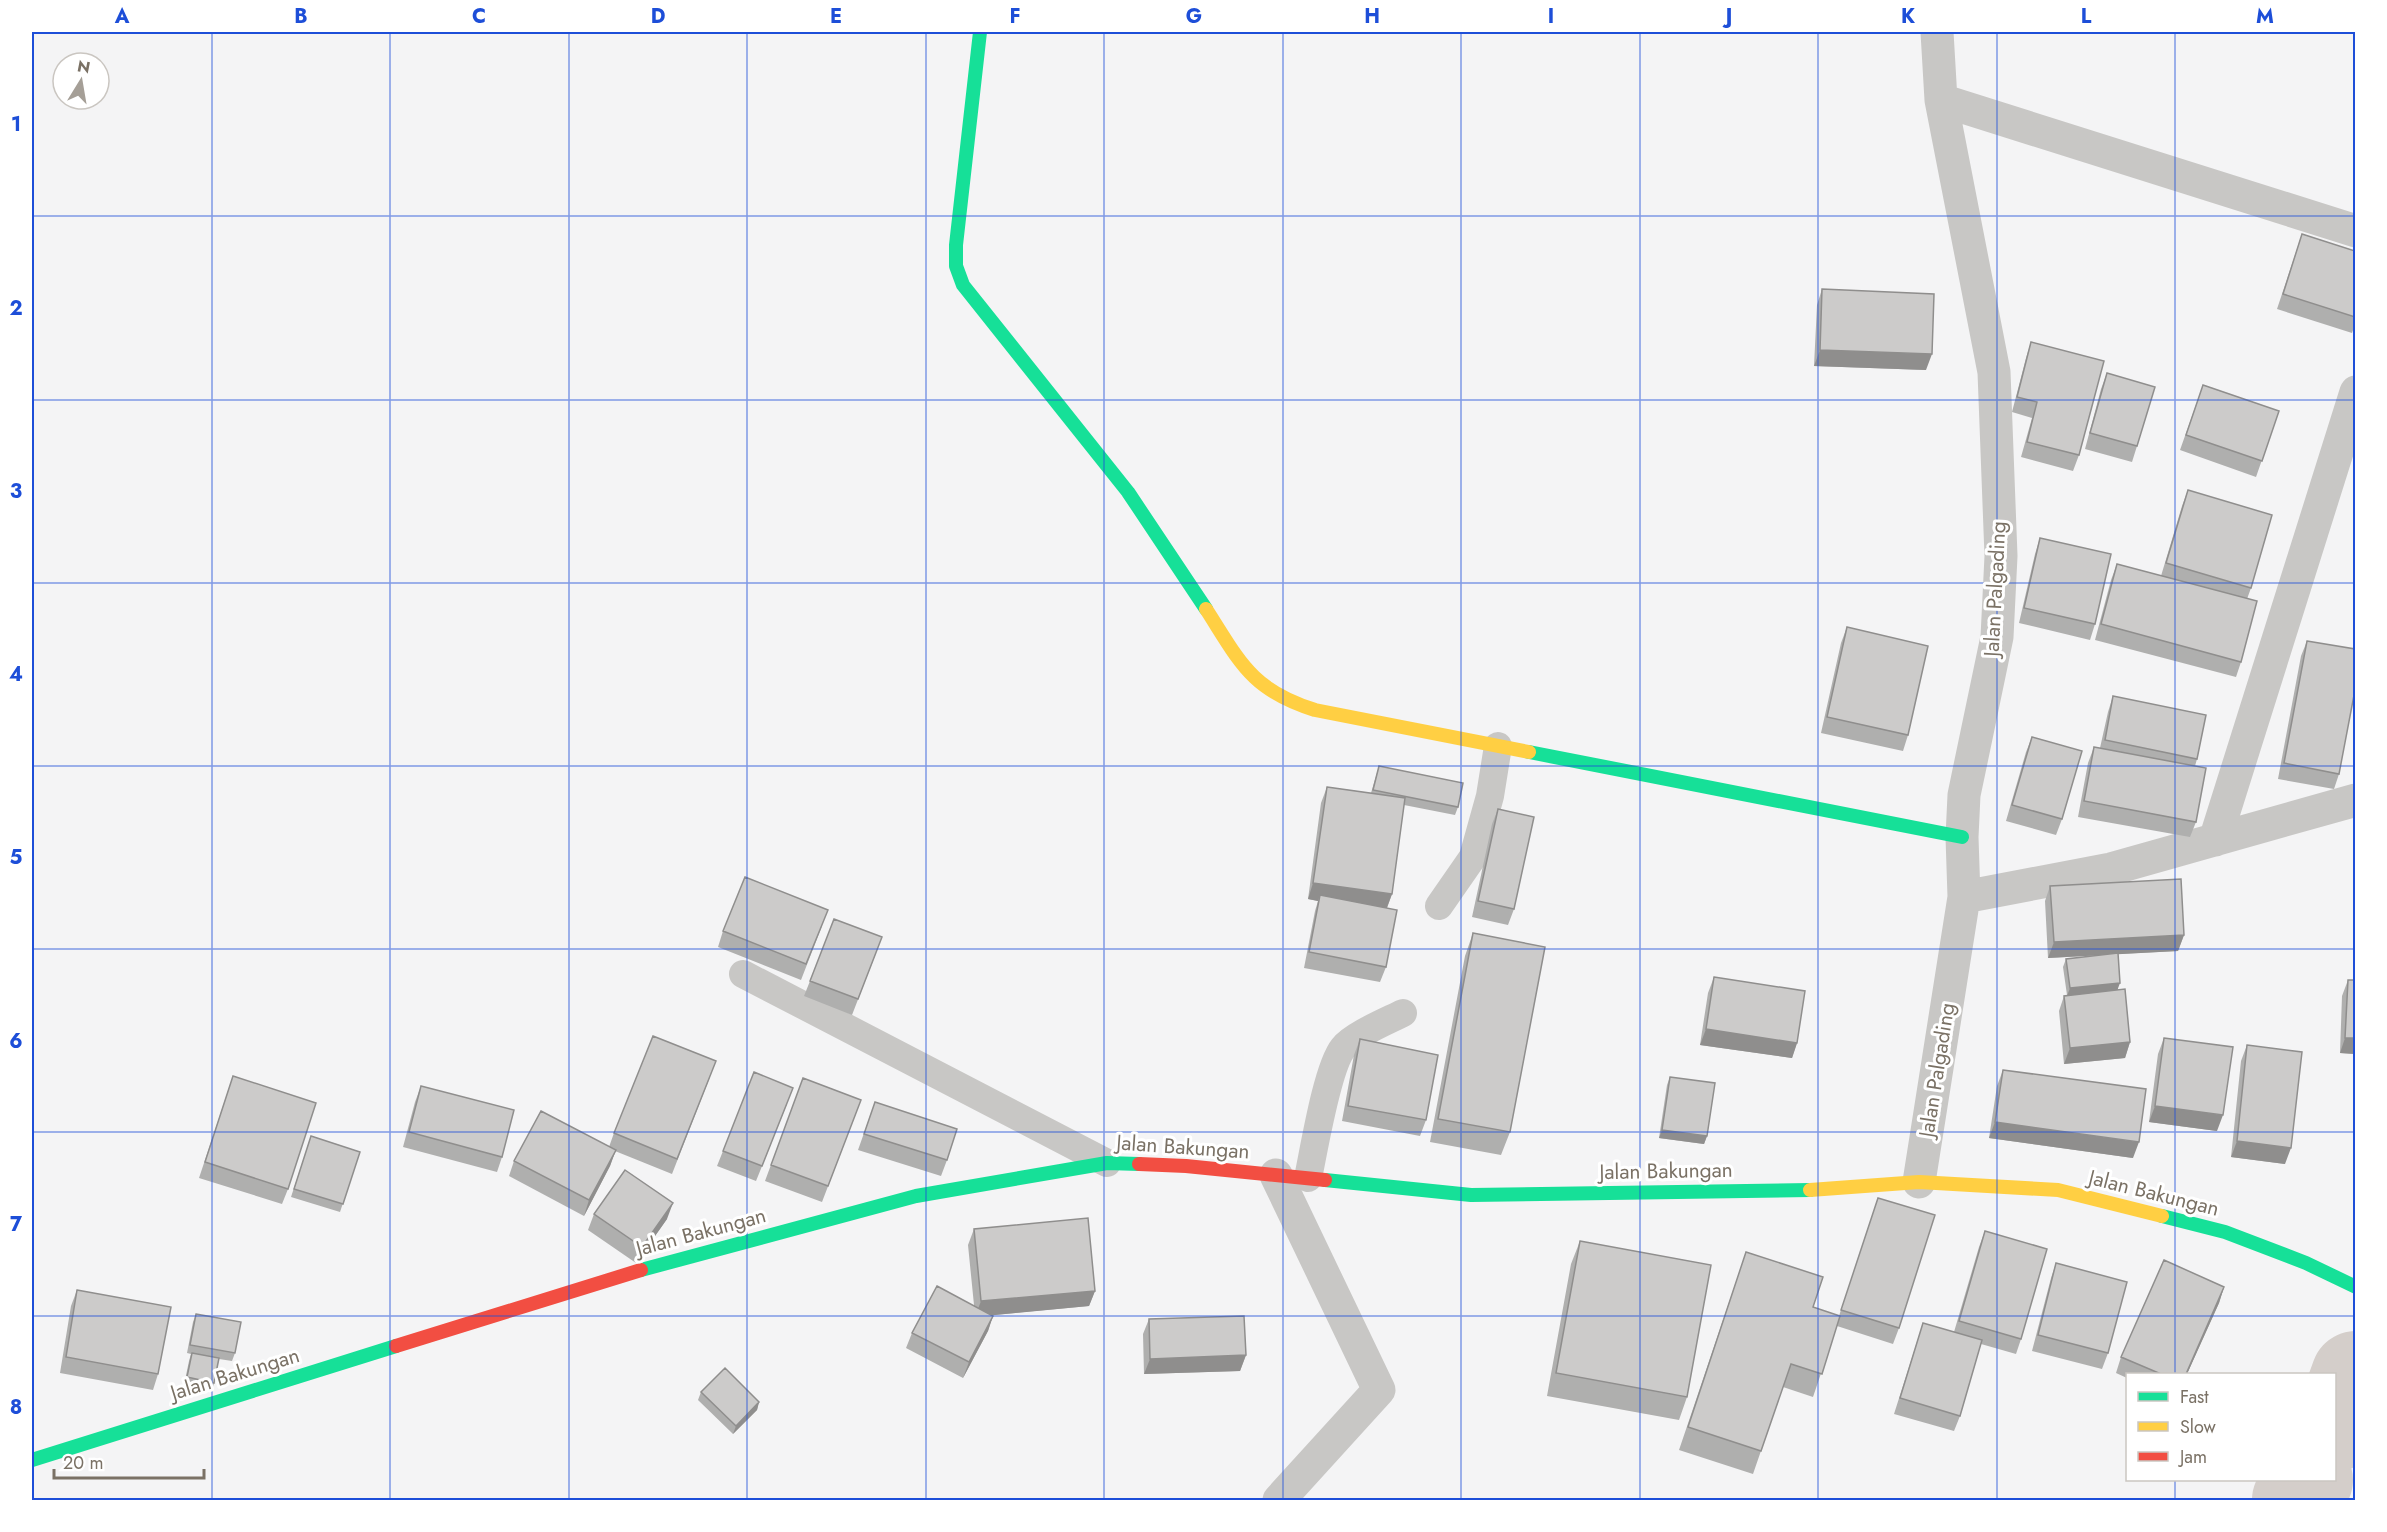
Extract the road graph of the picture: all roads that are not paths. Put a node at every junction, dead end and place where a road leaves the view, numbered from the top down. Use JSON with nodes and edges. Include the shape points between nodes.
{"nodes":[{"id":1,"x":980,"y":32,"type":"edge"},
{"id":2,"x":1937,"y":32,"type":"edge"},
{"id":3,"x":1941,"y":99,"type":"junction"},
{"id":4,"x":2355,"y":231,"type":"edge"},
{"id":5,"x":2355,"y":392,"type":"edge"},
{"id":6,"x":1498,"y":746,"type":"junction"},
{"id":7,"x":2355,"y":800,"type":"edge"},
{"id":8,"x":1962,"y":837,"type":"junction"},
{"id":9,"x":2215,"y":840,"type":"junction"},
{"id":10,"x":1964,"y":897,"type":"junction"},
{"id":11,"x":1438,"y":906,"type":"dead end"},
{"id":12,"x":742,"y":974,"type":"dead end"},
{"id":13,"x":1402,"y":1013,"type":"dead end"},
{"id":14,"x":1107,"y":1163,"type":"junction"},
{"id":15,"x":1276,"y":1175,"type":"junction"},
{"id":16,"x":1308,"y":1178,"type":"junction"},
{"id":17,"x":1919,"y":1182,"type":"junction"},
{"id":18,"x":2355,"y":1287,"type":"edge"},
{"id":19,"x":32,"y":1460,"type":"edge"},
{"id":20,"x":1279,"y":1500,"type":"edge"}],
"edges":[{"from":1,"to":6,"type":"main road","via":[[956,245],[956,266],[963,285],[1128,492],[1246,670],[1263,688],[1287,702],[1315,710]]},
{"from":2,"to":3,"type":"street","name":"Jalan Palgading"},
{"from":3,"to":4,"type":"street"},
{"from":3,"to":8,"type":"street","name":"Jalan Palgading","via":[[1994,372],[2001,556],[1996,637],[1964,795]]},
{"from":5,"to":9,"type":"street"},
{"from":6,"to":8,"type":"main road"},
{"from":6,"to":11,"type":"lane","via":[[1490,796],[1473,857]]},
{"from":7,"to":9,"type":"street"},
{"from":8,"to":10,"type":"street","name":"Jalan Palgading"},
{"from":9,"to":10,"type":"street","via":[[2111,869]]},
{"from":10,"to":17,"type":"street","name":"Jalan Palgading"},
{"from":12,"to":14,"type":"lane"},
{"from":13,"to":16,"type":"lane","via":[[1343,1048],[1331,1072]]},
{"from":14,"to":15,"type":"main road","name":"Jalan Bakungan"},
{"from":14,"to":19,"type":"main road","name":"Jalan Bakungan","via":[[916,1197],[629,1272]]},
{"from":15,"to":16,"type":"main road","name":"Jalan Bakungan"},
{"from":15,"to":20,"type":"street","via":[[1379,1390]]},
{"from":16,"to":17,"type":"main road","name":"Jalan Bakungan","via":[[1471,1194],[1813,1190]]},
{"from":17,"to":18,"type":"main road","name":"Jalan Bakungan","via":[[2058,1190],[2225,1232],[2306,1263]]}]}
